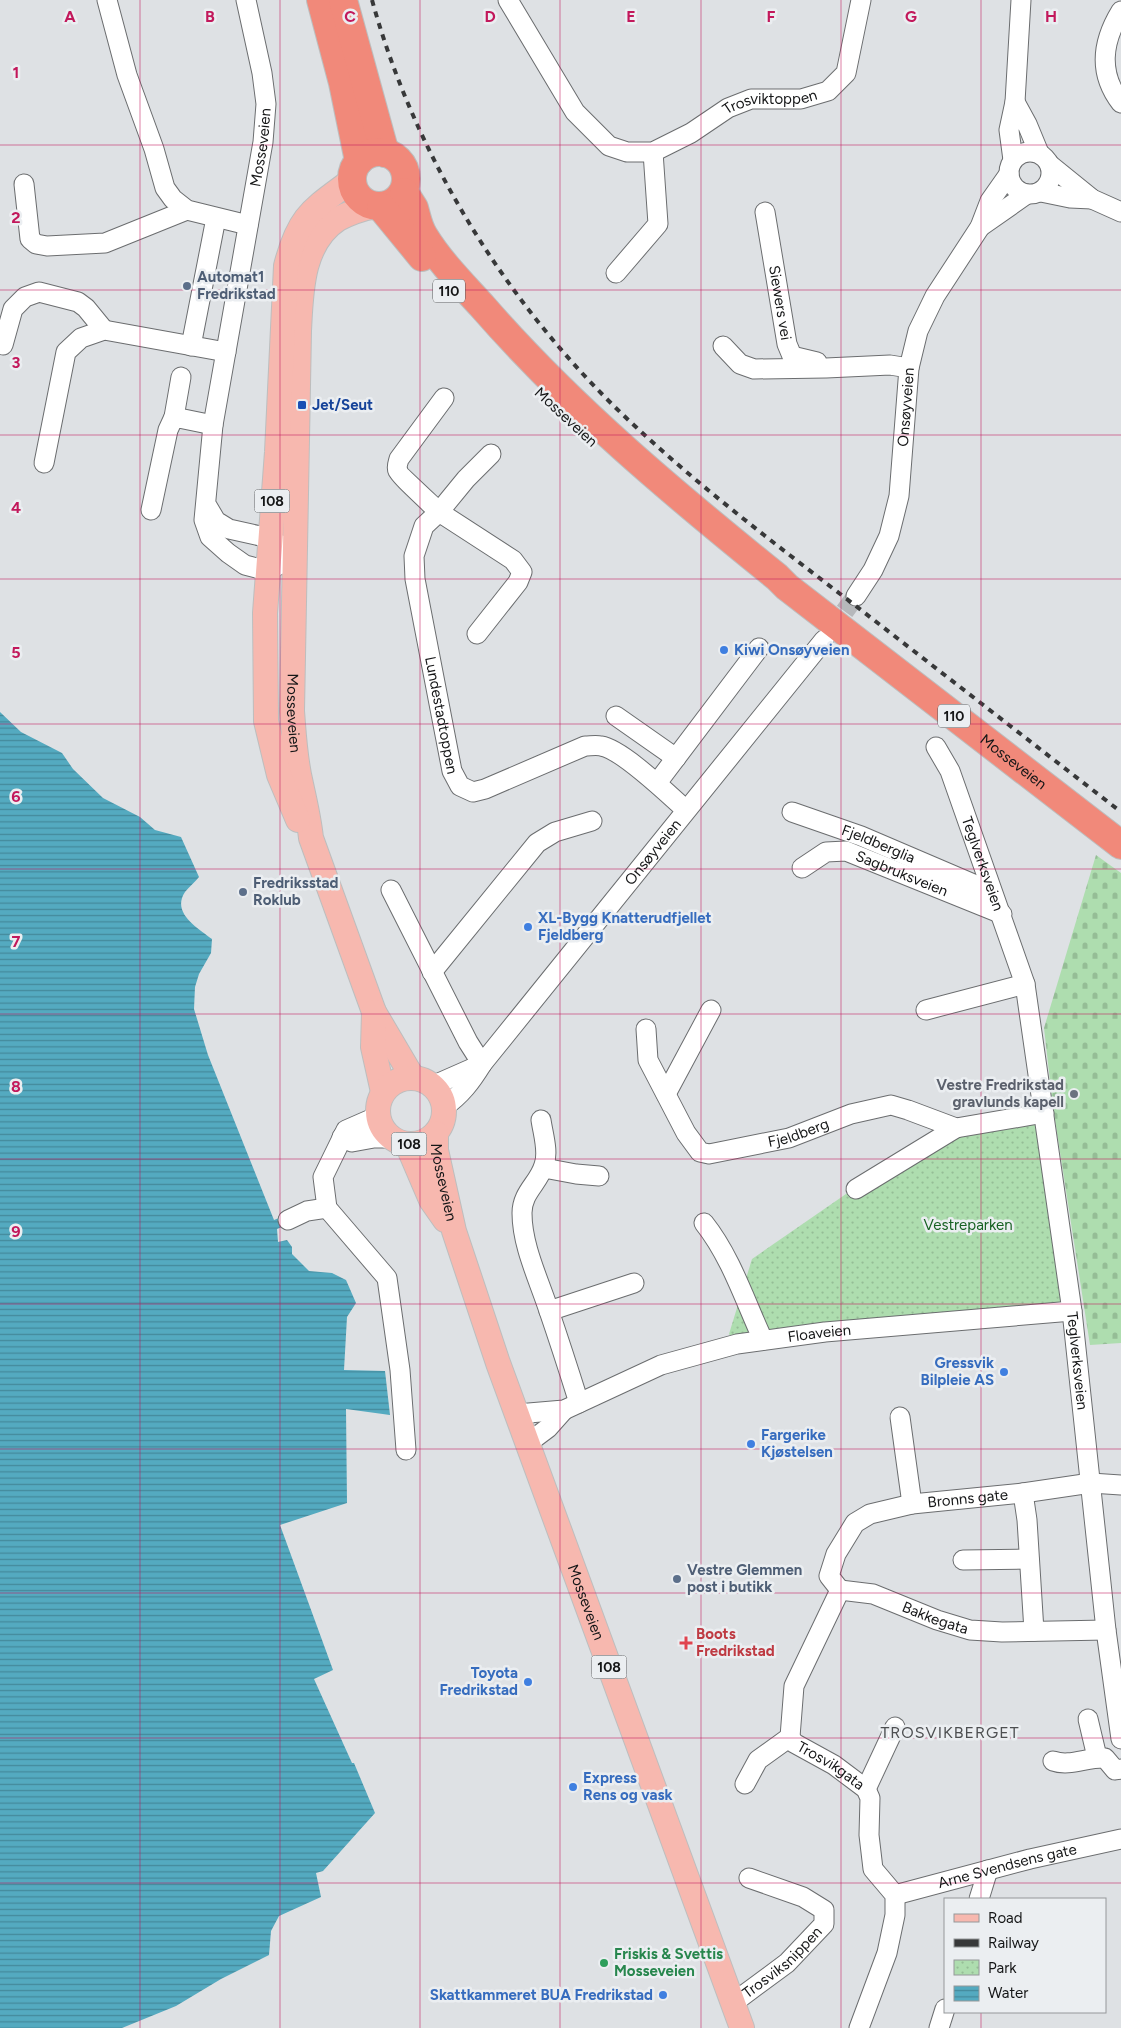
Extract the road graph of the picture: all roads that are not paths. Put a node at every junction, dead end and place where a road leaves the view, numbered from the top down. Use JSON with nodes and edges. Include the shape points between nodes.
{"nodes":[{"id":1,"x":107,"y":0,"type":"edge"},
{"id":2,"x":246,"y":0,"type":"edge"},
{"id":3,"x":321,"y":0,"type":"edge"},
{"id":4,"x":343,"y":0,"type":"edge"},
{"id":5,"x":508,"y":0,"type":"edge"},
{"id":6,"x":861,"y":0,"type":"edge"},
{"id":7,"x":1021,"y":0,"type":"edge"},
{"id":8,"x":1121,"y":10,"type":"edge"},
{"id":9,"x":1015,"y":102,"type":"junction"},
{"id":10,"x":1121,"y":103,"type":"edge"},
{"id":11,"x":385,"y":152,"type":"junction"},
{"id":12,"x":653,"y":152,"type":"junction"},
{"id":13,"x":1044,"y":159,"type":"junction"},
{"id":14,"x":1011,"y":167,"type":"junction"},
{"id":15,"x":356,"y":170,"type":"junction"},
{"id":16,"x":24,"y":184,"type":"dead end"},
{"id":17,"x":404,"y":192,"type":"junction"},
{"id":18,"x":1034,"y":193,"type":"junction"},
{"id":19,"x":1092,"y":199,"type":"junction"},
{"id":20,"x":377,"y":206,"type":"junction"},
{"id":21,"x":187,"y":210,"type":"junction"},
{"id":22,"x":765,"y":212,"type":"dead end"},
{"id":23,"x":1121,"y":212,"type":"edge"},
{"id":24,"x":216,"y":218,"type":"junction"},
{"id":25,"x":248,"y":225,"type":"junction"},
{"id":26,"x":980,"y":227,"type":"junction"},
{"id":27,"x":616,"y":273,"type":"dead end"},
{"id":28,"x":104,"y":330,"type":"junction"},
{"id":29,"x":3,"y":345,"type":"dead end"},
{"id":30,"x":190,"y":346,"type":"junction"},
{"id":31,"x":723,"y":346,"type":"dead end"},
{"id":32,"x":226,"y":352,"type":"junction"},
{"id":33,"x":826,"y":368,"type":"junction"},
{"id":34,"x":909,"y":368,"type":"junction"},
{"id":35,"x":181,"y":377,"type":"dead end"},
{"id":36,"x":444,"y":398,"type":"dead end"},
{"id":37,"x":174,"y":417,"type":"junction"},
{"id":38,"x":213,"y":425,"type":"junction"},
{"id":39,"x":491,"y":454,"type":"dead end"},
{"id":40,"x":44,"y":463,"type":"dead end"},
{"id":41,"x":206,"y":504,"type":"junction"},
{"id":42,"x":151,"y":510,"type":"dead end"},
{"id":43,"x":438,"y":512,"type":"junction"},
{"id":44,"x":269,"y":538,"type":"junction"},
{"id":45,"x":296,"y":555,"type":"junction"},
{"id":46,"x":268,"y":572,"type":"junction"},
{"id":47,"x":787,"y":587,"type":"junction"},
{"id":48,"x":856,"y":596,"type":"tunnel mouth"},
{"id":49,"x":477,"y":634,"type":"dead end"},
{"id":50,"x":824,"y":640,"type":"tunnel mouth"},
{"id":51,"x":759,"y":648,"type":"dead end"},
{"id":52,"x":616,"y":716,"type":"dead end"},
{"id":53,"x":936,"y":747,"type":"dead end"},
{"id":54,"x":676,"y":758,"type":"junction"},
{"id":55,"x":657,"y":783,"type":"junction"},
{"id":56,"x":686,"y":810,"type":"junction"},
{"id":57,"x":792,"y":812,"type":"dead end"},
{"id":58,"x":592,"y":821,"type":"dead end"},
{"id":59,"x":311,"y":838,"type":"junction"},
{"id":60,"x":1121,"y":845,"type":"edge"},
{"id":61,"x":802,"y":868,"type":"dead end"},
{"id":62,"x":391,"y":890,"type":"dead end"},
{"id":63,"x":992,"y":892,"type":"junction"},
{"id":64,"x":1002,"y":914,"type":"junction"},
{"id":65,"x":432,"y":972,"type":"junction"},
{"id":66,"x":1025,"y":984,"type":"junction"},
{"id":67,"x":711,"y":1010,"type":"dead end"},
{"id":68,"x":926,"y":1010,"type":"dead end"},
{"id":69,"x":374,"y":1012,"type":"junction"},
{"id":70,"x":646,"y":1029,"type":"dead end"},
{"id":71,"x":482,"y":1064,"type":"junction"},
{"id":72,"x":423,"y":1082,"type":"junction"},
{"id":73,"x":383,"y":1092,"type":"junction"},
{"id":74,"x":666,"y":1094,"type":"junction"},
{"id":75,"x":444,"y":1107,"type":"junction"},
{"id":76,"x":1044,"y":1113,"type":"junction"},
{"id":77,"x":378,"y":1116,"type":"junction"},
{"id":78,"x":541,"y":1120,"type":"dead end"},
{"id":79,"x":956,"y":1128,"type":"junction"},
{"id":80,"x":436,"y":1133,"type":"junction"},
{"id":81,"x":342,"y":1137,"type":"junction"},
{"id":82,"x":400,"y":1141,"type":"junction"},
{"id":83,"x":544,"y":1168,"type":"junction"},
{"id":84,"x":599,"y":1176,"type":"dead end"},
{"id":85,"x":856,"y":1188,"type":"dead end"},
{"id":86,"x":327,"y":1208,"type":"junction"},
{"id":87,"x":288,"y":1220,"type":"dead end"},
{"id":88,"x":704,"y":1223,"type":"dead end"},
{"id":89,"x":454,"y":1231,"type":"junction"},
{"id":90,"x":634,"y":1284,"type":"dead end"},
{"id":91,"x":549,"y":1311,"type":"junction"},
{"id":92,"x":1072,"y":1311,"type":"junction"},
{"id":93,"x":763,"y":1340,"type":"junction"},
{"id":94,"x":572,"y":1406,"type":"junction"},
{"id":95,"x":518,"y":1414,"type":"junction"},
{"id":96,"x":900,"y":1417,"type":"dead end"},
{"id":97,"x":528,"y":1443,"type":"junction"},
{"id":98,"x":406,"y":1450,"type":"dead end"},
{"id":99,"x":1091,"y":1483,"type":"junction"},
{"id":100,"x":1121,"y":1485,"type":"edge"},
{"id":101,"x":1023,"y":1493,"type":"junction"},
{"id":102,"x":912,"y":1504,"type":"junction"},
{"id":103,"x":1029,"y":1559,"type":"junction"},
{"id":104,"x":962,"y":1560,"type":"dead end"},
{"id":105,"x":840,"y":1590,"type":"junction"},
{"id":106,"x":1106,"y":1630,"type":"junction"},
{"id":107,"x":1034,"y":1631,"type":"junction"},
{"id":108,"x":1116,"y":1665,"type":"edge"},
{"id":109,"x":1088,"y":1719,"type":"dead end"},
{"id":110,"x":895,"y":1727,"type":"dead end"},
{"id":111,"x":790,"y":1737,"type":"junction"},
{"id":112,"x":1121,"y":1738,"type":"edge"},
{"id":113,"x":1097,"y":1758,"type":"junction"},
{"id":114,"x":1053,"y":1761,"type":"dead end"},
{"id":115,"x":1121,"y":1769,"type":"edge"},
{"id":116,"x":745,"y":1784,"type":"dead end"},
{"id":117,"x":866,"y":1789,"type":"junction"},
{"id":118,"x":1121,"y":1839,"type":"edge"},
{"id":119,"x":988,"y":1870,"type":"junction"},
{"id":120,"x":749,"y":1878,"type":"dead end"},
{"id":121,"x":895,"y":1895,"type":"junction"},
{"id":122,"x":979,"y":1898,"type":"edge"},
{"id":123,"x":733,"y":2003,"type":"junction"},
{"id":124,"x":944,"y":2011,"type":"edge"},
{"id":125,"x":742,"y":2028,"type":"edge"},
{"id":126,"x":859,"y":2028,"type":"edge"},
{"id":127,"x":939,"y":2028,"type":"edge"}],
"edges":[{"from":1,"to":21,"type":"street","via":[[126,75],[154,149],[161,180],[173,199]]},
{"from":2,"to":25,"type":"street","name":"Mosseveien","via":[[266,104],[263,142]]},
{"from":3,"to":15,"type":"highway","number":"110","via":[[343,82]]},
{"from":4,"to":11,"type":"highway"},
{"from":5,"to":12,"type":"street","name":"Trosviktoppen","via":[[575,112],[609,146],[628,152]]},
{"from":6,"to":12,"type":"street","name":"Trosviktoppen","via":[[846,73],[828,91],[801,99],[751,99],[728,108],[691,133]]},
{"from":7,"to":9,"type":"street"},
{"from":8,"to":10,"type":"street","via":[[1104,53],[1105,72]]},
{"from":9,"to":13,"type":"street"},
{"from":9,"to":14,"type":"street","via":[[1009,130]]},
{"from":11,"to":15,"type":"highway","via":[[371,153]]},
{"from":11,"to":17,"type":"highway","number":"110","via":[[398,159],[406,171]]},
{"from":12,"to":27,"type":"street","via":[[658,224]]},
{"from":13,"to":14,"type":"street","via":[[1024,152]]},
{"from":13,"to":18,"type":"street","via":[[1052,173],[1050,181]]},
{"from":13,"to":19,"type":"street"},
{"from":14,"to":18,"type":"street","via":[[1014,187]]},
{"from":14,"to":26,"type":"street","name":"Onsøyveien","via":[[990,201]]},
{"from":15,"to":20,"type":"highway","number":"110","via":[[356,194]]},
{"from":15,"to":44,"type":"main road","name":"Mosseveien","number":"108","via":[[304,220],[292,243],[286,266],[277,452]]},
{"from":16,"to":21,"type":"street","via":[[30,239],[47,246],[105,243]]},
{"from":17,"to":20,"type":"highway","via":[[394,202]]},
{"from":17,"to":47,"type":"highway","name":"Mosseveien","number":"110","via":[[424,236],[514,343],[629,454]]},
{"from":18,"to":19,"type":"street"},
{"from":18,"to":26,"type":"street","name":"Onsøyveien"},
{"from":19,"to":23,"type":"street"},
{"from":20,"to":45,"type":"main road","name":"Mosseveien","number":"108","via":[[354,211],[337,220],[322,235],[310,255],[304,276],[299,331]]},
{"from":20,"to":47,"type":"highway","name":"Mosseveien","number":"110","via":[[501,354],[571,425],[771,583]]},
{"from":21,"to":24,"type":"street"},
{"from":22,"to":33,"type":"street","name":"Siewers vei","via":[[787,344],[792,356],[816,361]]},
{"from":24,"to":25,"type":"street"},
{"from":24,"to":30,"type":"street"},
{"from":25,"to":32,"type":"street","name":"Mosseveien"},
{"from":26,"to":34,"type":"street","name":"Onsøyveien","via":[[935,296],[918,331]]},
{"from":28,"to":29,"type":"street","via":[[78,302],[39,292],[25,297],[13,309]]},
{"from":28,"to":30,"type":"street"},
{"from":28,"to":40,"type":"street","via":[[81,338],[66,352]]},
{"from":30,"to":32,"type":"street"},
{"from":31,"to":33,"type":"street","name":"Siewers vei","via":[[740,364],[754,369]]},
{"from":32,"to":38,"type":"street","name":"Mosseveien"},
{"from":33,"to":34,"type":"street","name":"Siewers vei","via":[[890,365]]},
{"from":34,"to":48,"type":"street","name":"Onsøyveien","via":[[899,496],[889,536]]},
{"from":35,"to":37,"type":"street"},
{"from":36,"to":43,"type":"street","via":[[397,465],[400,476]]},
{"from":37,"to":38,"type":"street"},
{"from":37,"to":42,"type":"street","via":[[168,430]]},
{"from":38,"to":41,"type":"street","name":"Mosseveien"},
{"from":39,"to":43,"type":"street","name":"Lundestadtoppen"},
{"from":41,"to":44,"type":"street","via":[[216,521],[229,529]]},
{"from":41,"to":46,"type":"street","name":"Mosseveien","via":[[204,520],[210,537],[245,565]]},
{"from":43,"to":49,"type":"street","via":[[513,560],[522,572],[518,582]]},
{"from":43,"to":55,"type":"street","name":"Lundestadtoppen","via":[[424,526],[414,556],[415,579],[452,771],[460,786],[473,792],[485,789],[585,746],[601,746],[615,751]]},
{"from":44,"to":45,"type":"street"},
{"from":44,"to":46,"type":"main road","name":"Mosseveien","number":"108"},
{"from":45,"to":46,"type":"street"},
{"from":45,"to":59,"type":"main road","name":"Mosseveien","number":"108","via":[[292,711]]},
{"from":46,"to":59,"type":"main road","name":"Mosseveien","number":"108","via":[[266,722],[279,775],[295,816]]},
{"from":47,"to":60,"type":"highway","name":"Mosseveien","number":"110"},
{"from":50,"to":56,"type":"street","name":"Onsøyveien"},
{"from":51,"to":54,"type":"street"},
{"from":52,"to":54,"type":"street"},
{"from":53,"to":63,"type":"street","name":"Teglverksveien","via":[[950,771]]},
{"from":54,"to":55,"type":"street"},
{"from":55,"to":56,"type":"street","name":"Lundestadtoppen"},
{"from":56,"to":71,"type":"street","name":"Onsøyveien"},
{"from":57,"to":63,"type":"street","name":"Fjeldberglia","via":[[861,836]]},
{"from":58,"to":65,"type":"street","via":[[555,832],[538,843]]},
{"from":59,"to":69,"type":"main road","name":"Mosseveien","number":"108"},
{"from":61,"to":64,"type":"street","name":"Sagbruksveien","via":[[826,852],[846,851]]},
{"from":62,"to":65,"type":"street"},
{"from":63,"to":64,"type":"street","name":"Teglverksveien"},
{"from":64,"to":66,"type":"street","name":"Teglverksveien"},
{"from":65,"to":71,"type":"street"},
{"from":66,"to":68,"type":"street"},
{"from":66,"to":76,"type":"street","name":"Teglverksveien"},
{"from":67,"to":74,"type":"street"},
{"from":69,"to":72,"type":"main road","name":"Mosseveien","number":"108"},
{"from":69,"to":73,"type":"main road","name":"Mosseveien","number":"108","via":[[373,1047]]},
{"from":70,"to":74,"type":"street","name":"Fjeldberg","via":[[648,1060]]},
{"from":71,"to":72,"type":"street","name":"Onsøyveien"},
{"from":71,"to":75,"type":"street","name":"Onsøyveien","via":[[458,1098]]},
{"from":72,"to":73,"type":"main road","via":[[402,1080]]},
{"from":72,"to":75,"type":"main road","number":"108","via":[[440,1096]]},
{"from":73,"to":77,"type":"main road","number":"108"},
{"from":74,"to":79,"type":"street","name":"Fjeldberg","via":[[686,1133],[700,1152],[709,1154],[790,1138],[851,1114],[891,1106]]},
{"from":75,"to":80,"type":"main road","number":"108","via":[[443,1121]]},
{"from":76,"to":79,"type":"street"},
{"from":76,"to":92,"type":"street","name":"Teglverksveien"},
{"from":77,"to":81,"type":"street","via":[[346,1130]]},
{"from":77,"to":82,"type":"main road","number":"108","via":[[382,1128]]},
{"from":78,"to":83,"type":"street","via":[[546,1152]]},
{"from":79,"to":85,"type":"street"},
{"from":80,"to":82,"type":"main road","number":"108","via":[[418,1144]]},
{"from":80,"to":89,"type":"main road","name":"Mosseveien","number":"108","via":[[436,1150]]},
{"from":81,"to":82,"type":"street","via":[[352,1142],[374,1138]]},
{"from":81,"to":86,"type":"street","via":[[324,1177]]},
{"from":82,"to":89,"type":"main road","name":"Mosseveien","number":"108","via":[[432,1200]]},
{"from":83,"to":84,"type":"street"},
{"from":83,"to":91,"type":"street","via":[[524,1199],[522,1224]]},
{"from":86,"to":87,"type":"street","via":[[307,1211]]},
{"from":86,"to":98,"type":"street","via":[[387,1278],[400,1370]]},
{"from":88,"to":93,"type":"street","via":[[727,1259]]},
{"from":89,"to":95,"type":"main road","name":"Mosseveien","number":"108"},
{"from":90,"to":91,"type":"street"},
{"from":91,"to":94,"type":"street"},
{"from":92,"to":93,"type":"street","name":"Floaveien"},
{"from":92,"to":99,"type":"street","name":"Teglverksveien"},
{"from":93,"to":94,"type":"street","name":"Floaveien","via":[[661,1365]]},
{"from":94,"to":95,"type":"street","name":"Floaveien"},
{"from":94,"to":97,"type":"street","name":"Floaveien"},
{"from":95,"to":97,"type":"main road","name":"Mosseveien","number":"108"},
{"from":96,"to":102,"type":"street","name":"Bronns gate"},
{"from":97,"to":123,"type":"main road","name":"Mosseveien","number":"108"},
{"from":99,"to":100,"type":"street","name":"Bronns gate"},
{"from":99,"to":101,"type":"street","name":"Bronns gate"},
{"from":99,"to":106,"type":"street","name":"Teglverksveien"},
{"from":101,"to":102,"type":"street","name":"Bronns gate"},
{"from":101,"to":103,"type":"street","name":"Bronns gate"},
{"from":102,"to":105,"type":"street","name":"Bronns gate","via":[[870,1514],[855,1523],[836,1554],[829,1576]]},
{"from":103,"to":104,"type":"street"},
{"from":103,"to":107,"type":"street"},
{"from":105,"to":107,"type":"street","name":"Bakkegata","via":[[873,1594],[970,1630]]},
{"from":105,"to":111,"type":"street","name":"Trosvikgata","via":[[794,1686]]},
{"from":106,"to":107,"type":"street","name":"Bakkegata"},
{"from":106,"to":108,"type":"street","name":"Teglverksveien"},
{"from":108,"to":112,"type":"street","name":"Teglverksveien"},
{"from":109,"to":113,"type":"street"},
{"from":110,"to":117,"type":"street"},
{"from":111,"to":116,"type":"street","via":[[758,1760]]},
{"from":111,"to":117,"type":"street","name":"Trosvikgata","via":[[794,1743]]},
{"from":113,"to":114,"type":"street","via":[[1068,1764]]},
{"from":113,"to":115,"type":"street","via":[[1105,1758],[1115,1770]]},
{"from":117,"to":121,"type":"street","name":"Trosvikgata","via":[[870,1798],[869,1835],[873,1869]]},
{"from":118,"to":119,"type":"street","name":"Arne Svendsens gate"},
{"from":119,"to":121,"type":"street","name":"Arne Svendsens gate"},
{"from":119,"to":122,"type":"street"},
{"from":120,"to":123,"type":"street","name":"Trosviksnippen","via":[[803,1897],[824,1910],[824,1924],[787,1963]]},
{"from":121,"to":126,"type":"street","via":[[895,1915],[887,1952]]},
{"from":123,"to":125,"type":"main road","name":"Mosseveien","number":"108"},
{"from":124,"to":127,"type":"street"}]}
